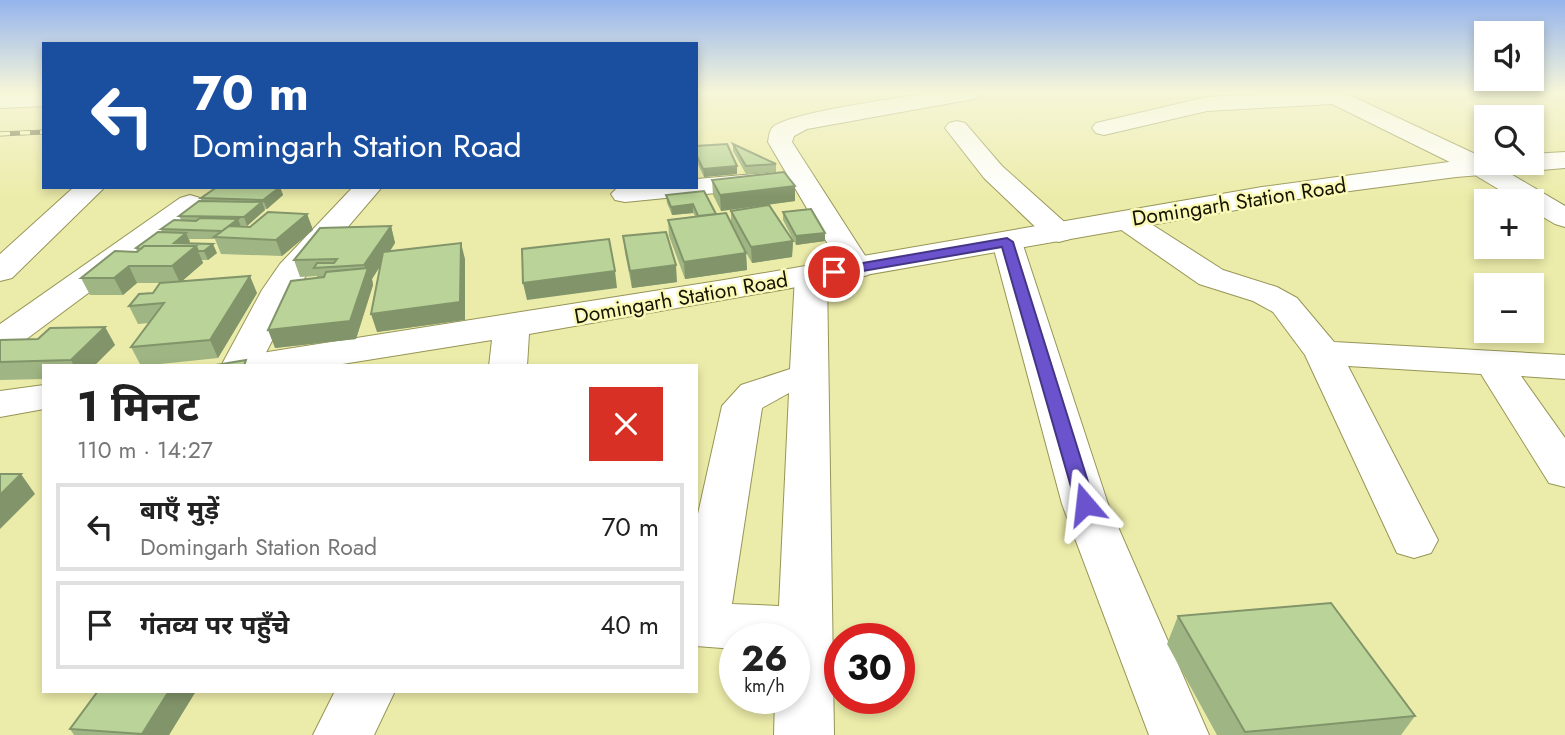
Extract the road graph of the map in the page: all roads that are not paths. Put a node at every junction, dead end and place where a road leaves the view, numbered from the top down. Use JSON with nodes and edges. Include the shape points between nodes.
{"nodes":[{"id":1,"x":788,"y":127,"type":"edge"},
{"id":2,"x":1107,"y":127,"type":"edge"},
{"id":3,"x":1398,"y":127,"type":"edge"},
{"id":4,"x":957,"y":128,"type":"dead end"},
{"id":5,"x":1104,"y":128,"type":"dead end"},
{"id":6,"x":1565,"y":160,"type":"edge"},
{"id":7,"x":1544,"y":161,"type":"edge"},
{"id":8,"x":1474,"y":164,"type":"edge"},
{"id":9,"x":1474,"y":167,"type":"edge"},
{"id":10,"x":1494,"y":175,"type":"edge"},
{"id":11,"x":802,"y":178,"type":"junction"},
{"id":12,"x":698,"y":187,"type":"edge"},
{"id":13,"x":89,"y":189,"type":"edge"},
{"id":14,"x":366,"y":189,"type":"edge"},
{"id":15,"x":680,"y":189,"type":"edge"},
{"id":16,"x":625,"y":194,"type":"dead end"},
{"id":17,"x":190,"y":204,"type":"edge"},
{"id":18,"x":1565,"y":218,"type":"edge"},
{"id":19,"x":1128,"y":221,"type":"junction"},
{"id":20,"x":1059,"y":233,"type":"junction"},
{"id":21,"x":1007,"y":242,"type":"junction"},
{"id":22,"x":857,"y":268,"type":"junction"},
{"id":23,"x":0,"y":271,"type":"edge"},
{"id":24,"x":811,"y":276,"type":"junction"},
{"id":25,"x":511,"y":328,"type":"junction"},
{"id":26,"x":0,"y":341,"type":"edge"},
{"id":27,"x":1323,"y":353,"type":"junction"},
{"id":28,"x":1493,"y":363,"type":"junction"},
{"id":29,"x":241,"y":364,"type":"edge"},
{"id":30,"x":268,"y":364,"type":"edge"},
{"id":31,"x":508,"y":364,"type":"edge"},
{"id":32,"x":1565,"y":367,"type":"edge"},
{"id":33,"x":809,"y":377,"type":"junction"},
{"id":34,"x":42,"y":397,"type":"edge"},
{"id":35,"x":0,"y":404,"type":"edge"},
{"id":36,"x":1565,"y":472,"type":"edge"},
{"id":37,"x":1414,"y":540,"type":"dead end"},
{"id":38,"x":806,"y":623,"type":"edge"},
{"id":39,"x":699,"y":624,"type":"edge"},
{"id":40,"x":719,"y":625,"type":"edge"},
{"id":41,"x":365,"y":693,"type":"edge"},
{"id":42,"x":804,"y":714,"type":"edge"},
{"id":43,"x":344,"y":735,"type":"edge"},
{"id":44,"x":804,"y":735,"type":"edge"},
{"id":45,"x":1179,"y":735,"type":"edge"}],
"edges":[{"from":1,"to":11,"type":"street","via":[[780,140]]},
{"from":2,"to":5,"type":"street"},
{"from":3,"to":8,"type":"street"},
{"from":4,"to":20,"type":"street","via":[[993,172]]},
{"from":6,"to":7,"type":"street"},
{"from":9,"to":19,"type":"street","name":"Domingarh Station Road","via":[[1287,192]]},
{"from":10,"to":18,"type":"street"},
{"from":11,"to":12,"type":"street"},
{"from":11,"to":22,"type":"street"},
{"from":13,"to":23,"type":"street"},
{"from":14,"to":29,"type":"street","via":[[292,271]]},
{"from":15,"to":16,"type":"street"},
{"from":17,"to":26,"type":"street"},
{"from":19,"to":20,"type":"street","name":"Domingarh Station Road"},
{"from":19,"to":27,"type":"street","via":[[1212,277],[1285,305]]},
{"from":20,"to":21,"type":"street","name":"Domingarh Station Road"},
{"from":21,"to":22,"type":"street","name":"Domingarh Station Road"},
{"from":21,"to":45,"type":"street","via":[[1085,504]]},
{"from":22,"to":24,"type":"street","name":"Domingarh Station Road"},
{"from":24,"to":25,"type":"street","name":"Domingarh Station Road"},
{"from":24,"to":33,"type":"street"},
{"from":25,"to":30,"type":"street","name":"Domingarh Station Road"},
{"from":25,"to":31,"type":"street"},
{"from":27,"to":28,"type":"street"},
{"from":27,"to":37,"type":"street"},
{"from":28,"to":32,"type":"street"},
{"from":28,"to":36,"type":"street"},
{"from":33,"to":38,"type":"street"},
{"from":33,"to":39,"type":"street","via":[[761,390],[742,406]]},
{"from":34,"to":35,"type":"street"},
{"from":39,"to":40,"type":"street"},
{"from":41,"to":43,"type":"street"},
{"from":42,"to":44,"type":"street"}]}
